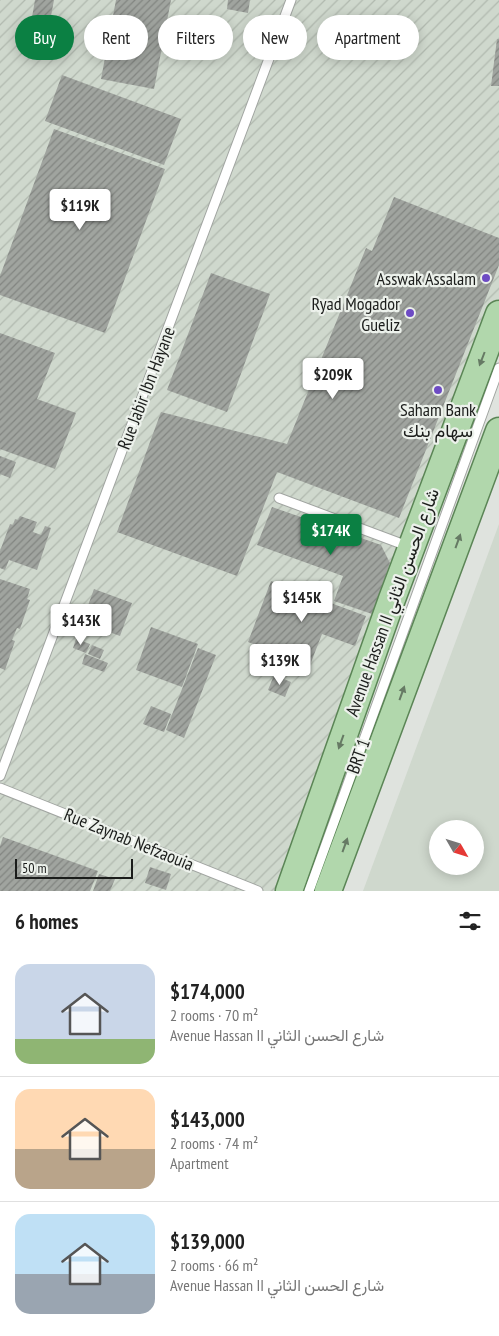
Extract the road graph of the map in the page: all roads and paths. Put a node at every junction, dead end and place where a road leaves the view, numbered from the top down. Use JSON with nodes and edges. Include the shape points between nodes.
{"nodes":[{"id":1,"x":291,"y":0,"type":"edge"},
{"id":2,"x":499,"y":314,"type":"edge"},
{"id":3,"x":499,"y":368,"type":"edge"},
{"id":4,"x":499,"y":431,"type":"edge"},
{"id":5,"x":279,"y":498,"type":"dead end"},
{"id":6,"x":411,"y":547,"type":"junction"},
{"id":7,"x":0,"y":776,"type":"edge"},
{"id":8,"x":0,"y":788,"type":"edge"},
{"id":9,"x":258,"y":891,"type":"edge"},
{"id":10,"x":289,"y":891,"type":"edge"},
{"id":11,"x":309,"y":891,"type":"edge"},
{"id":12,"x":328,"y":891,"type":"edge"}],
"edges":[{"from":1,"to":7,"type":"lane","name":"Rue Jabir Ibn Hayane"},
{"from":2,"to":6,"type":"main road","name":"Avenue Hassan II شارع الحسن الثاني","one_way":true},
{"from":3,"to":11,"type":"lane","name":"BRT 1"},
{"from":12,"to":4,"type":"main road","one_way":true},
{"from":5,"to":6,"type":"lane"},
{"from":6,"to":10,"type":"main road","name":"Avenue Hassan II شارع الحسن الثاني","one_way":true},
{"from":8,"to":9,"type":"lane","name":"Rue Zaynab Nefzaouia"}]}
